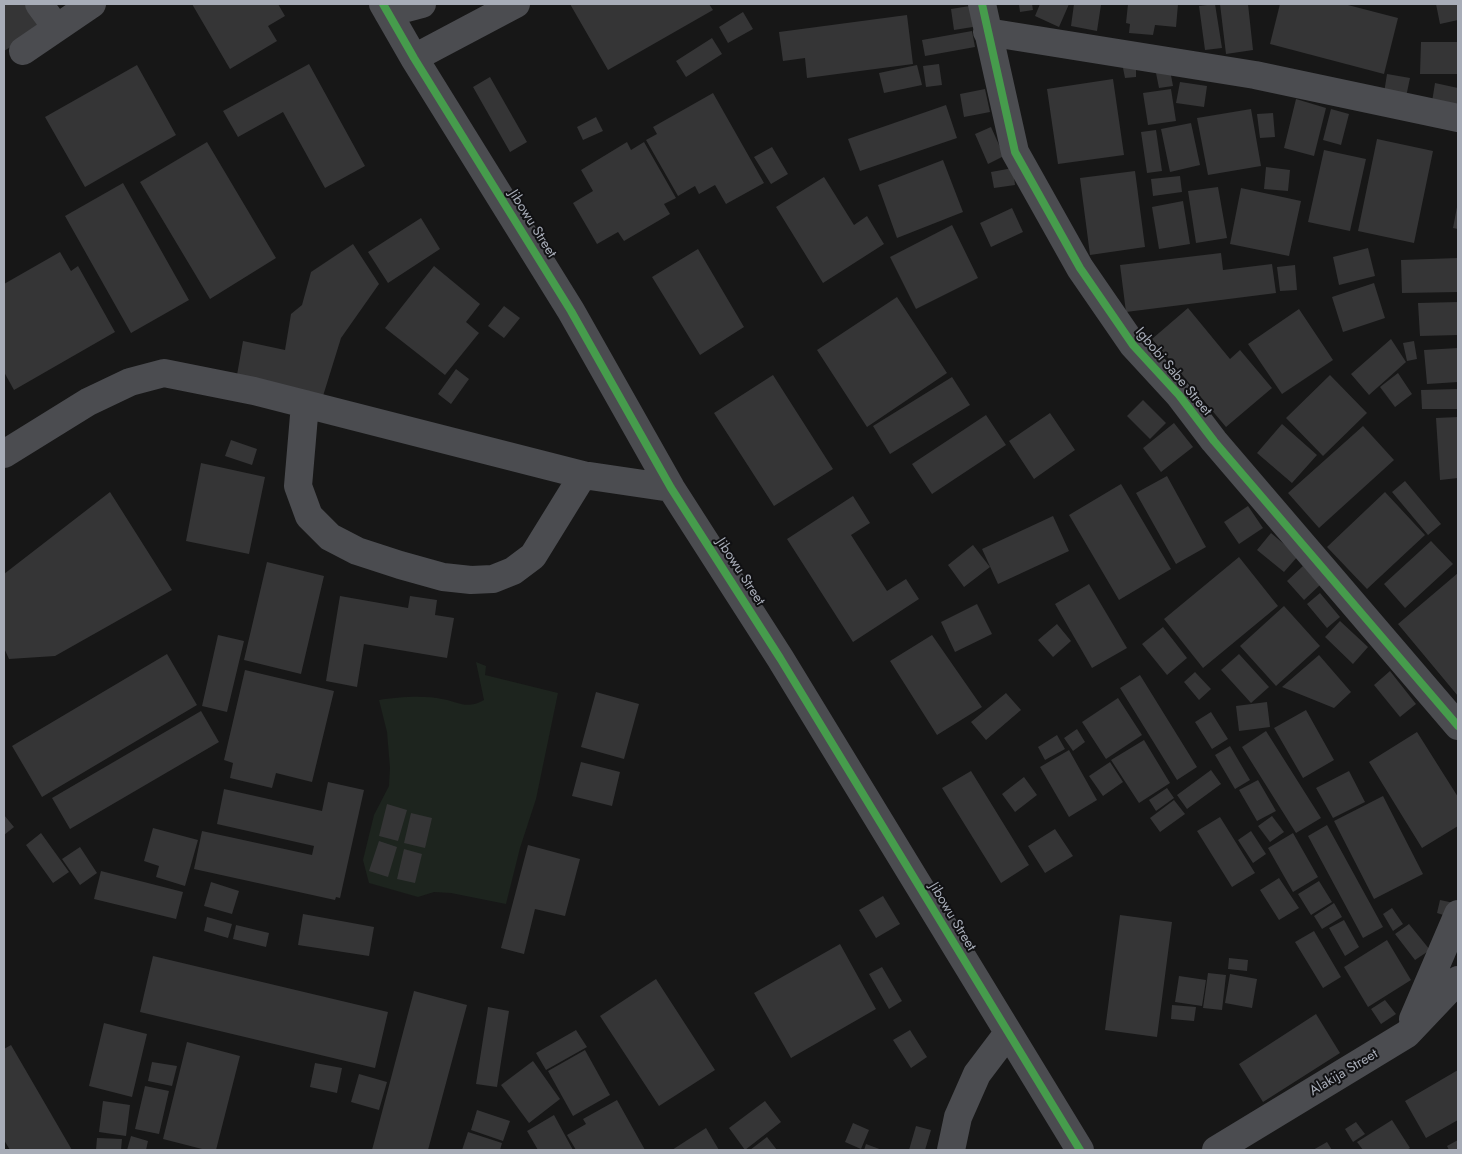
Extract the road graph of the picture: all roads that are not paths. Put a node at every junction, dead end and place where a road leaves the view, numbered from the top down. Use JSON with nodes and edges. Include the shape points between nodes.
{"nodes":[{"id":1,"x":39,"y":4,"type":"edge"},
{"id":2,"x":92,"y":4,"type":"edge"},
{"id":3,"x":422,"y":4,"type":"edge"},
{"id":4,"x":516,"y":4,"type":"edge"},
{"id":5,"x":982,"y":4,"type":"edge"},
{"id":6,"x":386,"y":8,"type":"edge"},
{"id":7,"x":56,"y":27,"type":"junction"},
{"id":8,"x":987,"y":32,"type":"junction"},
{"id":9,"x":23,"y":51,"type":"dead end"},
{"id":10,"x":414,"y":58,"type":"junction"},
{"id":11,"x":1458,"y":118,"type":"edge"},
{"id":12,"x":305,"y":404,"type":"junction"},
{"id":13,"x":4,"y":454,"type":"edge"},
{"id":14,"x":583,"y":474,"type":"junction"},
{"id":15,"x":671,"y":488,"type":"junction"},
{"id":16,"x":1458,"y":726,"type":"edge"},
{"id":17,"x":1458,"y":914,"type":"edge"},
{"id":18,"x":1458,"y":980,"type":"edge"},
{"id":19,"x":1008,"y":1033,"type":"junction"},
{"id":20,"x":1407,"y":1034,"type":"junction"},
{"id":21,"x":951,"y":1150,"type":"edge"},
{"id":22,"x":1080,"y":1150,"type":"edge"},
{"id":23,"x":1216,"y":1150,"type":"edge"}],
"edges":[{"from":1,"to":7,"type":"street"},
{"from":2,"to":7,"type":"street"},
{"from":3,"to":6,"type":"street"},
{"from":4,"to":10,"type":"street"},
{"from":5,"to":8,"type":"street","name":"Igbobi Sabe Street"},
{"from":6,"to":10,"type":"street","name":"Jibowu Street"},
{"from":7,"to":9,"type":"street"},
{"from":8,"to":11,"type":"street","via":[[1255,75]]},
{"from":8,"to":16,"type":"street","name":"Igbobi Sabe Street","via":[[1015,152],[1076,260],[1133,345],[1179,395]]},
{"from":10,"to":15,"type":"street","name":"Jibowu Street","via":[[571,311]]},
{"from":12,"to":13,"type":"street","via":[[164,373],[130,382],[88,402]]},
{"from":12,"to":14,"type":"street"},
{"from":12,"to":14,"type":"street","via":[[298,486],[309,516],[330,537],[357,551],[443,577],[493,579],[513,571],[533,556]]},
{"from":14,"to":15,"type":"street"},
{"from":15,"to":19,"type":"street","name":"Jibowu Street","via":[[780,658]]},
{"from":17,"to":20,"type":"street"},
{"from":18,"to":20,"type":"street","name":"Alakija Street"},
{"from":19,"to":21,"type":"street","via":[[977,1074],[958,1117]]},
{"from":19,"to":22,"type":"street","name":"Jibowu Street"},
{"from":20,"to":23,"type":"street","name":"Alakija Street"}]}
